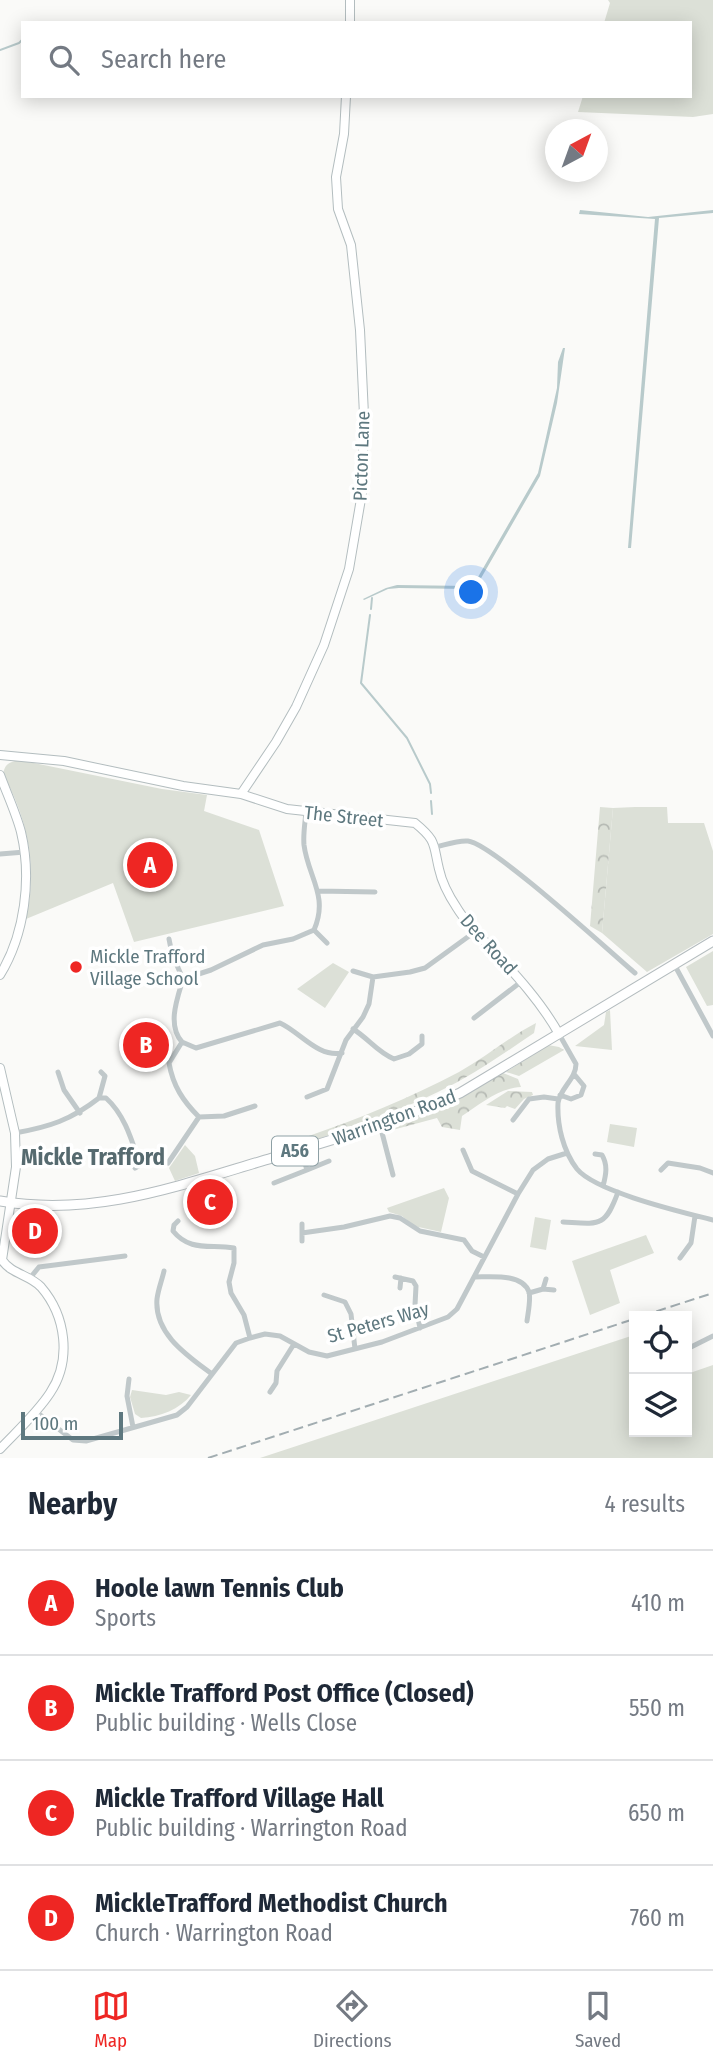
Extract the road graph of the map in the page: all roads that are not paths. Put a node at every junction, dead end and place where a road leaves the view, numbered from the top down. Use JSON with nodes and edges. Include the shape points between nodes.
{"nodes":[{"id":1,"x":350,"y":0,"type":"edge"},
{"id":2,"x":350,"y":21,"type":"edge"},
{"id":3,"x":346,"y":98,"type":"edge"},
{"id":4,"x":0,"y":755,"type":"edge"},
{"id":5,"x":0,"y":762,"type":"edge"},
{"id":6,"x":0,"y":775,"type":"edge"},
{"id":7,"x":241,"y":794,"type":"junction"},
{"id":8,"x":306,"y":812,"type":"junction"},
{"id":9,"x":436,"y":847,"type":"junction"},
{"id":10,"x":25,"y":852,"type":"junction"},
{"id":11,"x":0,"y":854,"type":"edge"},
{"id":12,"x":318,"y":891,"type":"junction"},
{"id":13,"x":375,"y":892,"type":"dead end"},
{"id":14,"x":314,"y":930,"type":"junction"},
{"id":15,"x":476,"y":931,"type":"junction"},
{"id":16,"x":169,"y":939,"type":"dead end"},
{"id":17,"x":713,"y":941,"type":"edge"},
{"id":18,"x":327,"y":943,"type":"dead end"},
{"id":19,"x":180,"y":946,"type":"dead end"},
{"id":20,"x":170,"y":947,"type":"junction"},
{"id":21,"x":674,"y":964,"type":"junction"},
{"id":22,"x":353,"y":971,"type":"dead end"},
{"id":23,"x":635,"y":973,"type":"dead end"},
{"id":24,"x":0,"y":975,"type":"edge"},
{"id":25,"x":373,"y":977,"type":"junction"},
{"id":26,"x":183,"y":979,"type":"junction"},
{"id":27,"x":522,"y":981,"type":"junction"},
{"id":28,"x":474,"y":1018,"type":"dead end"},
{"id":29,"x":353,"y":1029,"type":"junction"},
{"id":30,"x":559,"y":1034,"type":"junction"},
{"id":31,"x":422,"y":1036,"type":"dead end"},
{"id":32,"x":713,"y":1036,"type":"edge"},
{"id":33,"x":182,"y":1042,"type":"junction"},
{"id":34,"x":342,"y":1053,"type":"junction"},
{"id":35,"x":0,"y":1068,"type":"edge"},
{"id":36,"x":58,"y":1072,"type":"dead end"},
{"id":37,"x":574,"y":1074,"type":"junction"},
{"id":38,"x":106,"y":1075,"type":"dead end"},
{"id":39,"x":306,"y":1097,"type":"dead end"},
{"id":40,"x":559,"y":1097,"type":"junction"},
{"id":41,"x":99,"y":1098,"type":"junction"},
{"id":42,"x":241,"y":1101,"type":"dead end"},
{"id":43,"x":255,"y":1107,"type":"dead end"},
{"id":44,"x":246,"y":1109,"type":"junction"},
{"id":45,"x":507,"y":1111,"type":"dead end"},
{"id":46,"x":79,"y":1113,"type":"junction"},
{"id":47,"x":199,"y":1117,"type":"junction"},
{"id":48,"x":380,"y":1125,"type":"junction"},
{"id":49,"x":15,"y":1133,"type":"junction"},
{"id":50,"x":301,"y":1150,"type":"junction"},
{"id":51,"x":463,"y":1150,"type":"dead end"},
{"id":52,"x":607,"y":1150,"type":"dead end"},
{"id":53,"x":567,"y":1153,"type":"junction"},
{"id":54,"x":661,"y":1157,"type":"dead end"},
{"id":55,"x":329,"y":1161,"type":"dead end"},
{"id":56,"x":168,"y":1163,"type":"dead end"},
{"id":57,"x":668,"y":1163,"type":"junction"},
{"id":58,"x":135,"y":1168,"type":"dead end"},
{"id":59,"x":307,"y":1170,"type":"junction"},
{"id":60,"x":662,"y":1170,"type":"dead end"},
{"id":61,"x":713,"y":1173,"type":"edge"},
{"id":62,"x":393,"y":1175,"type":"dead end"},
{"id":63,"x":274,"y":1183,"type":"dead end"},
{"id":64,"x":603,"y":1186,"type":"junction"},
{"id":65,"x":618,"y":1192,"type":"junction"},
{"id":66,"x":518,"y":1194,"type":"junction"},
{"id":67,"x":0,"y":1201,"type":"edge"},
{"id":68,"x":12,"y":1203,"type":"junction"},
{"id":69,"x":695,"y":1216,"type":"junction"},
{"id":70,"x":713,"y":1219,"type":"edge"},
{"id":71,"x":178,"y":1221,"type":"dead end"},
{"id":72,"x":563,"y":1222,"type":"dead end"},
{"id":73,"x":302,"y":1224,"type":"dead end"},
{"id":74,"x":302,"y":1233,"type":"junction"},
{"id":75,"x":302,"y":1241,"type":"dead end"},
{"id":76,"x":125,"y":1256,"type":"dead end"},
{"id":77,"x":484,"y":1257,"type":"junction"},
{"id":78,"x":680,"y":1258,"type":"dead end"},
{"id":79,"x":2,"y":1264,"type":"edge"},
{"id":80,"x":164,"y":1271,"type":"dead end"},
{"id":81,"x":475,"y":1277,"type":"junction"},
{"id":82,"x":30,"y":1278,"type":"junction"},
{"id":83,"x":546,"y":1279,"type":"dead end"},
{"id":84,"x":400,"y":1288,"type":"dead end"},
{"id":85,"x":543,"y":1289,"type":"junction"},
{"id":86,"x":554,"y":1290,"type":"dead end"},
{"id":87,"x":529,"y":1293,"type":"junction"},
{"id":88,"x":324,"y":1295,"type":"dead end"},
{"id":89,"x":335,"y":1298,"type":"junction"},
{"id":90,"x":329,"y":1306,"type":"dead end"},
{"id":91,"x":527,"y":1321,"type":"dead end"},
{"id":92,"x":420,"y":1328,"type":"junction"},
{"id":93,"x":713,"y":1336,"type":"edge"},
{"id":94,"x":250,"y":1338,"type":"junction"},
{"id":95,"x":294,"y":1344,"type":"junction"},
{"id":96,"x":692,"y":1346,"type":"edge"},
{"id":97,"x":355,"y":1349,"type":"junction"},
{"id":98,"x":212,"y":1374,"type":"junction"},
{"id":99,"x":129,"y":1378,"type":"dead end"},
{"id":100,"x":276,"y":1383,"type":"junction"},
{"id":101,"x":286,"y":1386,"type":"dead end"},
{"id":102,"x":270,"y":1392,"type":"dead end"},
{"id":103,"x":35,"y":1411,"type":"junction"},
{"id":104,"x":133,"y":1427,"type":"junction"},
{"id":105,"x":0,"y":1449,"type":"edge"}],
"edges":[{"from":1,"to":2,"type":"street"},
{"from":3,"to":7,"type":"street","name":"Picton Lane","via":[[336,177],[338,209],[351,245],[360,330],[362,493],[349,569],[324,645],[296,706]]},
{"from":4,"to":5,"type":"street"},
{"from":4,"to":7,"type":"street","name":"The Street","via":[[64,761]]},
{"from":6,"to":10,"type":"street"},
{"from":7,"to":8,"type":"street","name":"The Street"},
{"from":8,"to":9,"type":"street","name":"The Street","via":[[415,823]]},
{"from":8,"to":12,"type":"street","via":[[304,846]]},
{"from":9,"to":15,"type":"street","name":"Dee Road","via":[[445,886]]},
{"from":9,"to":23,"type":"street","via":[[468,841],[481,846]]},
{"from":10,"to":11,"type":"street"},
{"from":10,"to":24,"type":"street","via":[[22,920]]},
{"from":12,"to":13,"type":"street"},
{"from":12,"to":14,"type":"street","via":[[320,916]]},
{"from":14,"to":18,"type":"street"},
{"from":14,"to":26,"type":"street","via":[[263,945]]},
{"from":15,"to":25,"type":"street","via":[[425,968]]},
{"from":15,"to":27,"type":"street","name":"Dee Road"},
{"from":16,"to":20,"type":"street"},
{"from":17,"to":21,"type":"main road","name":"Warrington Road","number":"A56"},
{"from":19,"to":20,"type":"street"},
{"from":20,"to":26,"type":"street"},
{"from":21,"to":30,"type":"main road","name":"Warrington Road","number":"A56"},
{"from":21,"to":32,"type":"street"},
{"from":22,"to":25,"type":"street"},
{"from":25,"to":29,"type":"street","via":[[369,1004]]},
{"from":26,"to":33,"type":"street","via":[[174,1027]]},
{"from":27,"to":28,"type":"street"},
{"from":27,"to":30,"type":"street","name":"Dee Road"},
{"from":29,"to":31,"type":"street","via":[[394,1059],[422,1044]]},
{"from":29,"to":34,"type":"street"},
{"from":30,"to":37,"type":"street","via":[[576,1064]]},
{"from":30,"to":48,"type":"main road","name":"Warrington Road","number":"A56","via":[[460,1093]]},
{"from":33,"to":34,"type":"street","via":[[196,1048],[280,1023],[322,1050]]},
{"from":33,"to":47,"type":"street","via":[[169,1063],[170,1072],[179,1094]]},
{"from":34,"to":39,"type":"street","via":[[327,1089]]},
{"from":35,"to":49,"type":"street"},
{"from":36,"to":46,"type":"street"},
{"from":37,"to":40,"type":"street"},
{"from":37,"to":40,"type":"street","via":[[584,1086],[581,1095]]},
{"from":38,"to":41,"type":"street"},
{"from":40,"to":45,"type":"street","via":[[529,1099],[515,1118]]},
{"from":40,"to":53,"type":"street","via":[[559,1125]]},
{"from":41,"to":46,"type":"street"},
{"from":41,"to":58,"type":"street","via":[[111,1103],[129,1131],[140,1165]]},
{"from":42,"to":44,"type":"street"},
{"from":43,"to":44,"type":"street"},
{"from":44,"to":47,"type":"street"},
{"from":46,"to":49,"type":"street","via":[[48,1127]]},
{"from":47,"to":56,"type":"street"},
{"from":48,"to":50,"type":"main road","name":"Warrington Road","number":"A56"},
{"from":48,"to":62,"type":"street"},
{"from":49,"to":68,"type":"street"},
{"from":50,"to":59,"type":"street"},
{"from":50,"to":68,"type":"main road","name":"Warrington Road","number":"A56","via":[[126,1200],[72,1206]]},
{"from":51,"to":66,"type":"street","via":[[472,1171]]},
{"from":52,"to":64,"type":"street","via":[[598,1155],[607,1170]]},
{"from":53,"to":64,"type":"street","via":[[578,1170]]},
{"from":53,"to":66,"type":"street","name":"St Peters Way","via":[[533,1170]]},
{"from":54,"to":57,"type":"street"},
{"from":55,"to":59,"type":"street"},
{"from":57,"to":60,"type":"street"},
{"from":57,"to":61,"type":"street"},
{"from":59,"to":63,"type":"street"},
{"from":64,"to":65,"type":"street"},
{"from":65,"to":69,"type":"street"},
{"from":65,"to":72,"type":"street","via":[[610,1214],[593,1224]]},
{"from":66,"to":77,"type":"street","name":"St Peters Way"},
{"from":67,"to":68,"type":"main road","name":"Warrington Road","number":"A56"},
{"from":68,"to":79,"type":"street"},
{"from":69,"to":70,"type":"street"},
{"from":69,"to":78,"type":"street","via":[[694,1244]]},
{"from":71,"to":94,"type":"street","via":[[173,1231],[181,1241],[234,1248],[229,1282]]},
{"from":73,"to":74,"type":"street"},
{"from":74,"to":75,"type":"street"},
{"from":74,"to":77,"type":"street","via":[[390,1216],[420,1231],[464,1240]]},
{"from":76,"to":82,"type":"street","via":[[39,1267]]},
{"from":77,"to":81,"type":"street","name":"St Peters Way"},
{"from":79,"to":82,"type":"street"},
{"from":80,"to":98,"type":"street","via":[[157,1300],[163,1324],[174,1345]]},
{"from":81,"to":87,"type":"street","via":[[515,1279]]},
{"from":81,"to":92,"type":"street","name":"St Peters Way","via":[[457,1309]]},
{"from":82,"to":103,"type":"street","via":[[50,1299],[64,1339],[52,1391]]},
{"from":83,"to":85,"type":"street"},
{"from":84,"to":92,"type":"street","via":[[398,1277],[416,1286]]},
{"from":85,"to":86,"type":"street"},
{"from":85,"to":87,"type":"street"},
{"from":87,"to":91,"type":"street"},
{"from":88,"to":89,"type":"street"},
{"from":89,"to":90,"type":"street"},
{"from":89,"to":97,"type":"street","via":[[345,1302],[351,1314]]},
{"from":92,"to":97,"type":"street","name":"St Peters Way"},
{"from":93,"to":96,"type":"street"},
{"from":94,"to":95,"type":"street","name":"St Peters Way","via":[[280,1336]]},
{"from":94,"to":98,"type":"street","via":[[236,1343]]},
{"from":95,"to":97,"type":"street","name":"St Peters Way","via":[[327,1356]]},
{"from":95,"to":100,"type":"street","via":[[277,1371]]},
{"from":98,"to":104,"type":"street","via":[[177,1415]]},
{"from":99,"to":104,"type":"street"},
{"from":100,"to":101,"type":"street"},
{"from":100,"to":102,"type":"street"},
{"from":103,"to":104,"type":"street","via":[[77,1441]]},
{"from":103,"to":105,"type":"street"}]}
